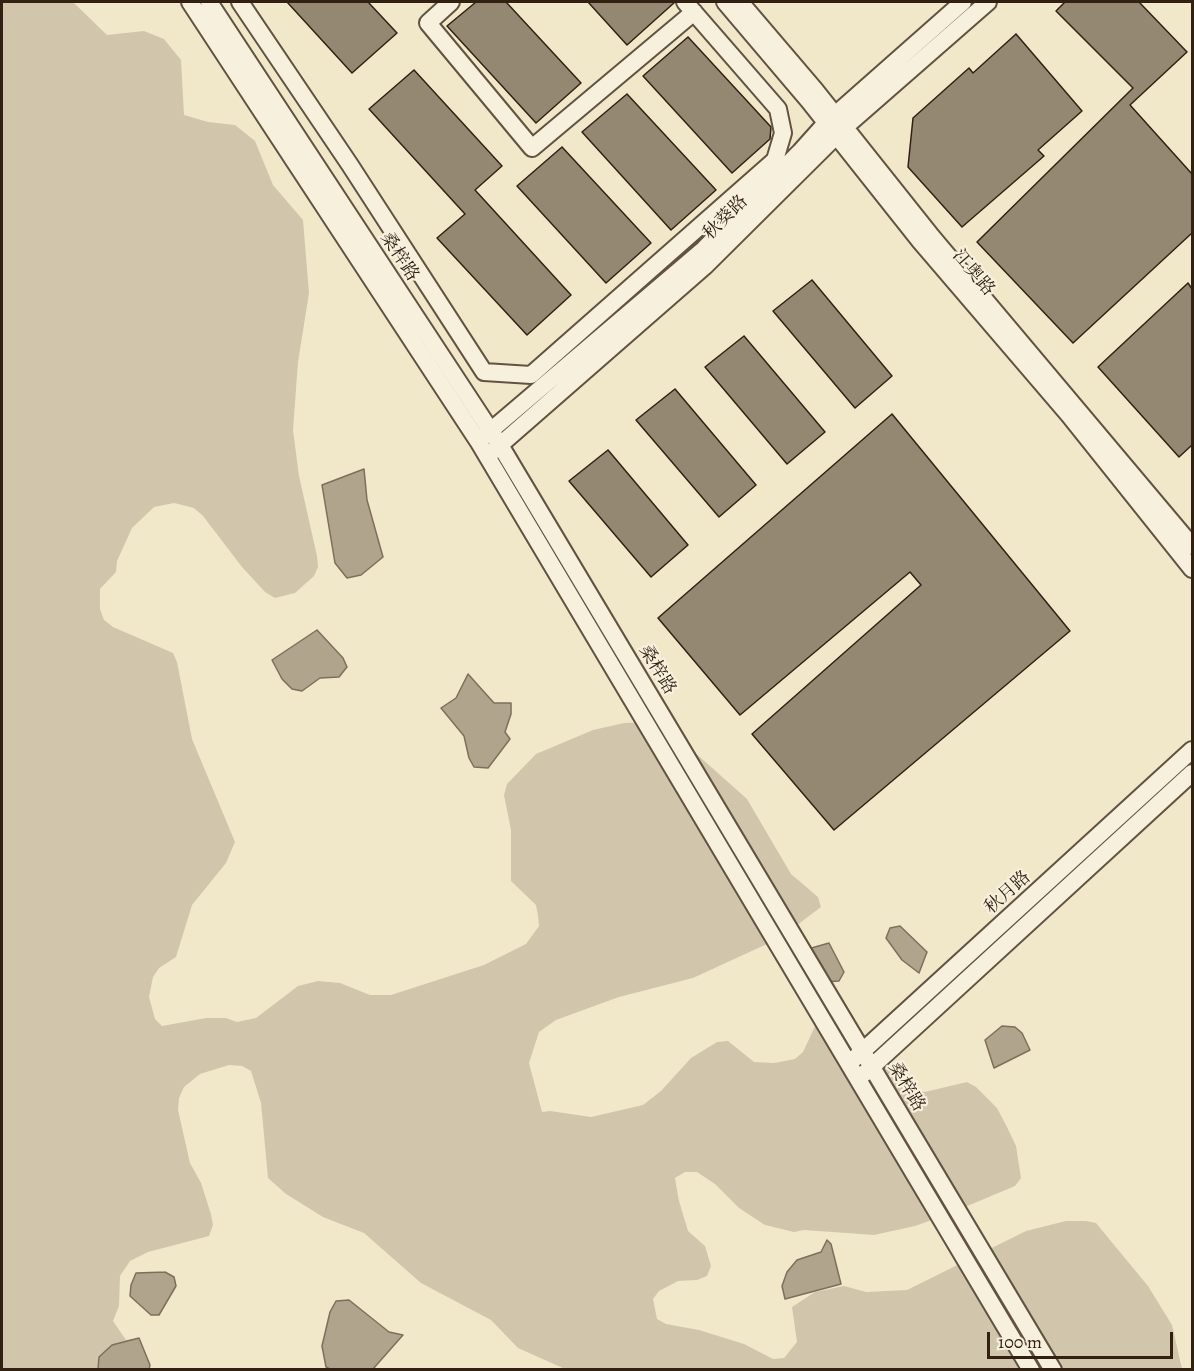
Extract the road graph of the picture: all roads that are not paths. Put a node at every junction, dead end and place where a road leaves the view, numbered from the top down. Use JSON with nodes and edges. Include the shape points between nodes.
{"nodes":[{"id":1,"x":190,"y":2,"type":"edge"},
{"id":2,"x":209,"y":2,"type":"edge"},
{"id":3,"x":240,"y":2,"type":"edge"},
{"id":4,"x":452,"y":2,"type":"edge"},
{"id":5,"x":725,"y":2,"type":"edge"},
{"id":6,"x":740,"y":2,"type":"edge"},
{"id":7,"x":963,"y":2,"type":"edge"},
{"id":8,"x":988,"y":2,"type":"edge"},
{"id":9,"x":690,"y":7,"type":"edge"},
{"id":10,"x":835,"y":125,"type":"junction"},
{"id":11,"x":489,"y":444,"type":"junction"},
{"id":12,"x":1192,"y":546,"type":"edge"},
{"id":13,"x":1192,"y":568,"type":"edge"},
{"id":14,"x":1192,"y":750,"type":"edge"},
{"id":15,"x":1192,"y":773,"type":"edge"},
{"id":16,"x":863,"y":1052,"type":"junction"},
{"id":17,"x":848,"y":1063,"type":"junction"},
{"id":18,"x":872,"y":1067,"type":"junction"},
{"id":19,"x":858,"y":1079,"type":"junction"},
{"id":20,"x":1030,"y":1370,"type":"edge"},
{"id":21,"x":1053,"y":1370,"type":"edge"}],
"edges":[{"from":1,"to":11,"type":"street","name":"桑梓路"},
{"from":2,"to":11,"type":"street","name":"桑梓路"},
{"from":3,"to":9,"type":"street","via":[[484,372],[531,375],[775,160],[783,133],[778,109]]},
{"from":4,"to":9,"type":"street","via":[[428,23],[532,148]]},
{"from":5,"to":10,"type":"street","name":"江奥路"},
{"from":6,"to":10,"type":"street","name":"江奥路"},
{"from":7,"to":10,"type":"street","name":"秋葵路"},
{"from":8,"to":10,"type":"street","name":"秋葵路"},
{"from":10,"to":11,"type":"street","name":"秋葵路","via":[[800,152],[704,249]]},
{"from":10,"to":12,"type":"street","name":"江奥路"},
{"from":10,"to":13,"type":"street","name":"江奥路","via":[[920,241],[1069,415]]},
{"from":11,"to":16,"type":"street","name":"桑梓路"},
{"from":11,"to":17,"type":"street","name":"桑梓路"},
{"from":14,"to":16,"type":"street","name":"秋月路"},
{"from":15,"to":18,"type":"street","name":"秋月路"},
{"from":16,"to":17,"type":"street","name":"秋月路"},
{"from":16,"to":18,"type":"street","name":"桑梓路"},
{"from":17,"to":19,"type":"street","name":"桑梓路"},
{"from":18,"to":19,"type":"street","name":"秋月路"},
{"from":18,"to":21,"type":"street","name":"桑梓路"},
{"from":19,"to":20,"type":"street","name":"桑梓路"}]}
